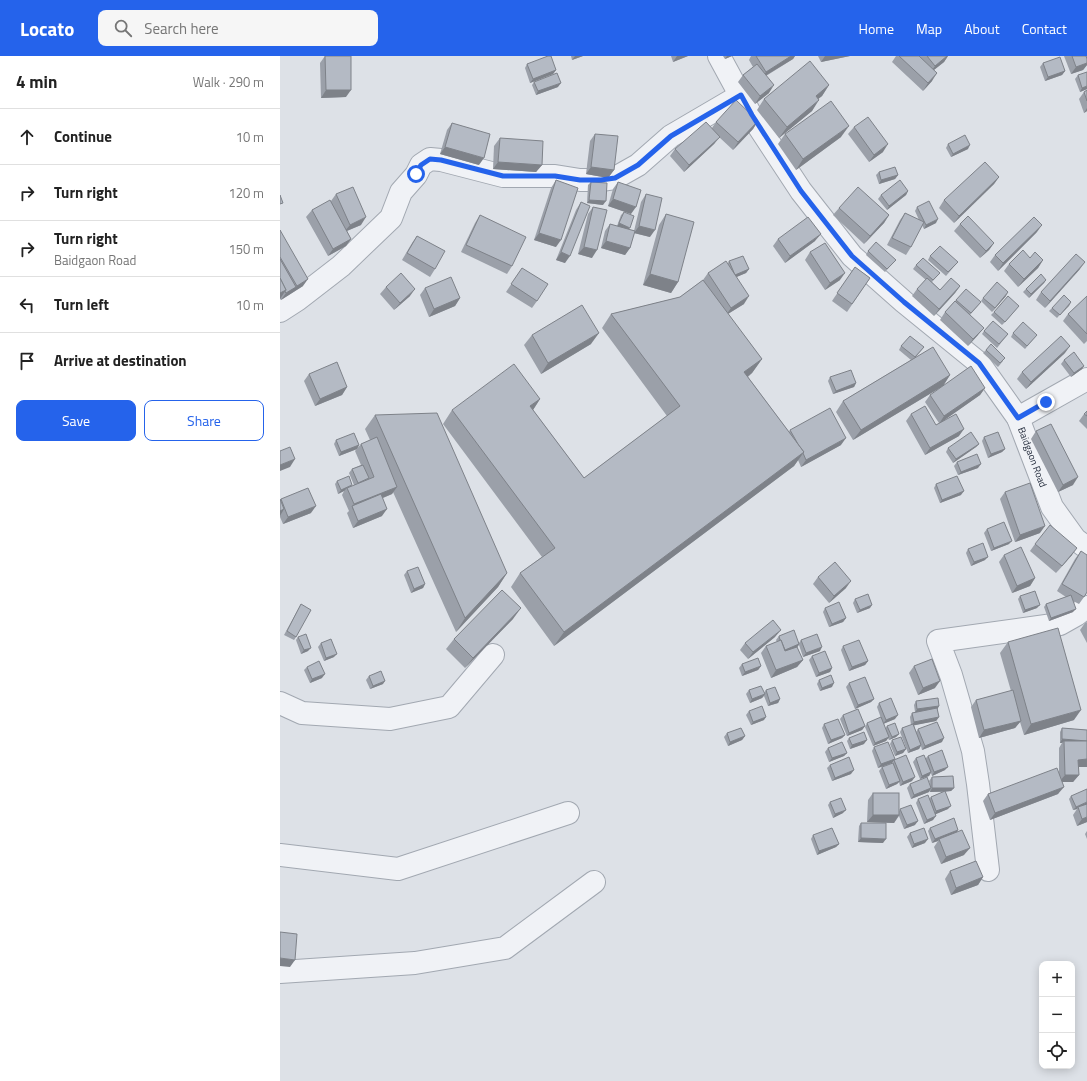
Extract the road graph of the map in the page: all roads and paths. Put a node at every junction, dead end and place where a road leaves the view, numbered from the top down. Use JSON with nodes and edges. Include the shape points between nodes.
{"nodes":[{"id":1,"x":719,"y":56,"type":"edge"},
{"id":2,"x":741,"y":95,"type":"junction"},
{"id":3,"x":280,"y":311,"type":"edge"},
{"id":4,"x":1087,"y":379,"type":"edge"},
{"id":5,"x":1018,"y":418,"type":"junction"},
{"id":6,"x":1087,"y":548,"type":"edge"},
{"id":7,"x":1087,"y":607,"type":"edge"},
{"id":8,"x":493,"y":655,"type":"dead end"},
{"id":9,"x":280,"y":703,"type":"edge"},
{"id":10,"x":568,"y":813,"type":"dead end"},
{"id":11,"x":280,"y":855,"type":"edge"},
{"id":12,"x":988,"y":870,"type":"dead end"},
{"id":13,"x":594,"y":882,"type":"dead end"},
{"id":14,"x":280,"y":972,"type":"edge"}],
"edges":[{"from":1,"to":2,"type":"street","name":"Baidgaon Road"},
{"from":2,"to":3,"type":"street","via":[[671,136],[638,165],[615,178],[580,180],[555,176],[503,176],[430,159],[421,165],[401,192],[391,218],[341,266]]},
{"from":2,"to":5,"type":"street","name":"Baidgaon Road","via":[[801,191],[852,256],[979,363]]},
{"from":4,"to":5,"type":"street"},
{"from":5,"to":6,"type":"street","name":"Baidgaon Road","via":[[1052,507],[1075,539]]},
{"from":7,"to":12,"type":"street","via":[[1060,624],[938,641],[973,750]]},
{"from":8,"to":9,"type":"street","via":[[449,706],[390,719],[302,713]]},
{"from":10,"to":11,"type":"street","via":[[398,869]]},
{"from":13,"to":14,"type":"street","via":[[505,948],[415,963]]}]}
